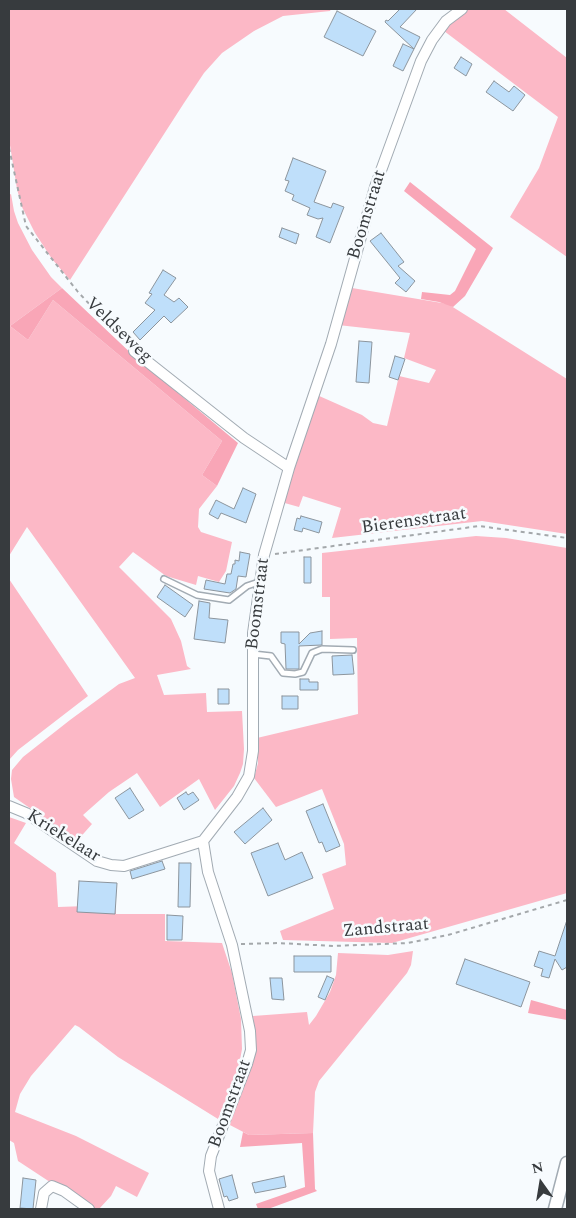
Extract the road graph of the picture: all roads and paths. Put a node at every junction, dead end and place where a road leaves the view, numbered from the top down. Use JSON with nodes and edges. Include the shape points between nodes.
{"nodes":[{"id":1,"x":462,"y":9,"type":"edge"},
{"id":2,"x":9,"y":148,"type":"edge"},
{"id":3,"x":134,"y":351,"type":"joint"},
{"id":4,"x":289,"y":468,"type":"junction"},
{"id":5,"x":567,"y":538,"type":"edge"},
{"id":6,"x":264,"y":555,"type":"junction"},
{"id":7,"x":164,"y":579,"type":"dead end"},
{"id":8,"x":259,"y":582,"type":"junction"},
{"id":9,"x":353,"y":650,"type":"dead end"},
{"id":10,"x":253,"y":654,"type":"junction"},
{"id":11,"x":9,"y":806,"type":"edge"},
{"id":12,"x":203,"y":841,"type":"junction"},
{"id":13,"x":567,"y":900,"type":"edge"},
{"id":14,"x":232,"y":945,"type":"junction"},
{"id":15,"x":567,"y":1163,"type":"edge"},
{"id":16,"x":41,"y":1209,"type":"edge"},
{"id":17,"x":89,"y":1209,"type":"edge"},
{"id":18,"x":220,"y":1209,"type":"edge"},
{"id":19,"x":555,"y":1209,"type":"edge"}],
"edges":[{"from":1,"to":4,"type":"street","name":"Boomstraat","via":[[446,21],[421,61],[375,187],[331,344]]},
{"from":2,"to":3,"type":"path","name":"Veldseweg","via":[[26,226],[78,292]]},
{"from":3,"to":4,"type":"street","name":"Veldseweg","via":[[244,438]]},
{"from":4,"to":6,"type":"street","name":"Boomstraat"},
{"from":5,"to":6,"type":"path","name":"Bierensstraat","via":[[479,526]]},
{"from":6,"to":8,"type":"street","name":"Boomstraat"},
{"from":7,"to":8,"type":"lane","via":[[197,595],[229,600],[247,586]]},
{"from":8,"to":10,"type":"street","name":"Boomstraat"},
{"from":9,"to":10,"type":"lane","via":[[322,649],[312,653],[303,672],[295,674],[283,673],[272,656]]},
{"from":10,"to":12,"type":"street","name":"Boomstraat","via":[[253,752],[249,776]]},
{"from":11,"to":12,"type":"street","name":"Kriekelaar","via":[[26,813],[97,861],[111,865],[124,866]]},
{"from":12,"to":14,"type":"street","name":"Boomstraat","via":[[208,872]]},
{"from":13,"to":14,"type":"path","name":"Zandstraat","via":[[408,944]]},
{"from":14,"to":18,"type":"street","name":"Boomstraat","via":[[251,1050],[209,1171]]},
{"from":15,"to":19,"type":"street"},
{"from":16,"to":17,"type":"street","via":[[44,1193],[52,1186]]}]}
